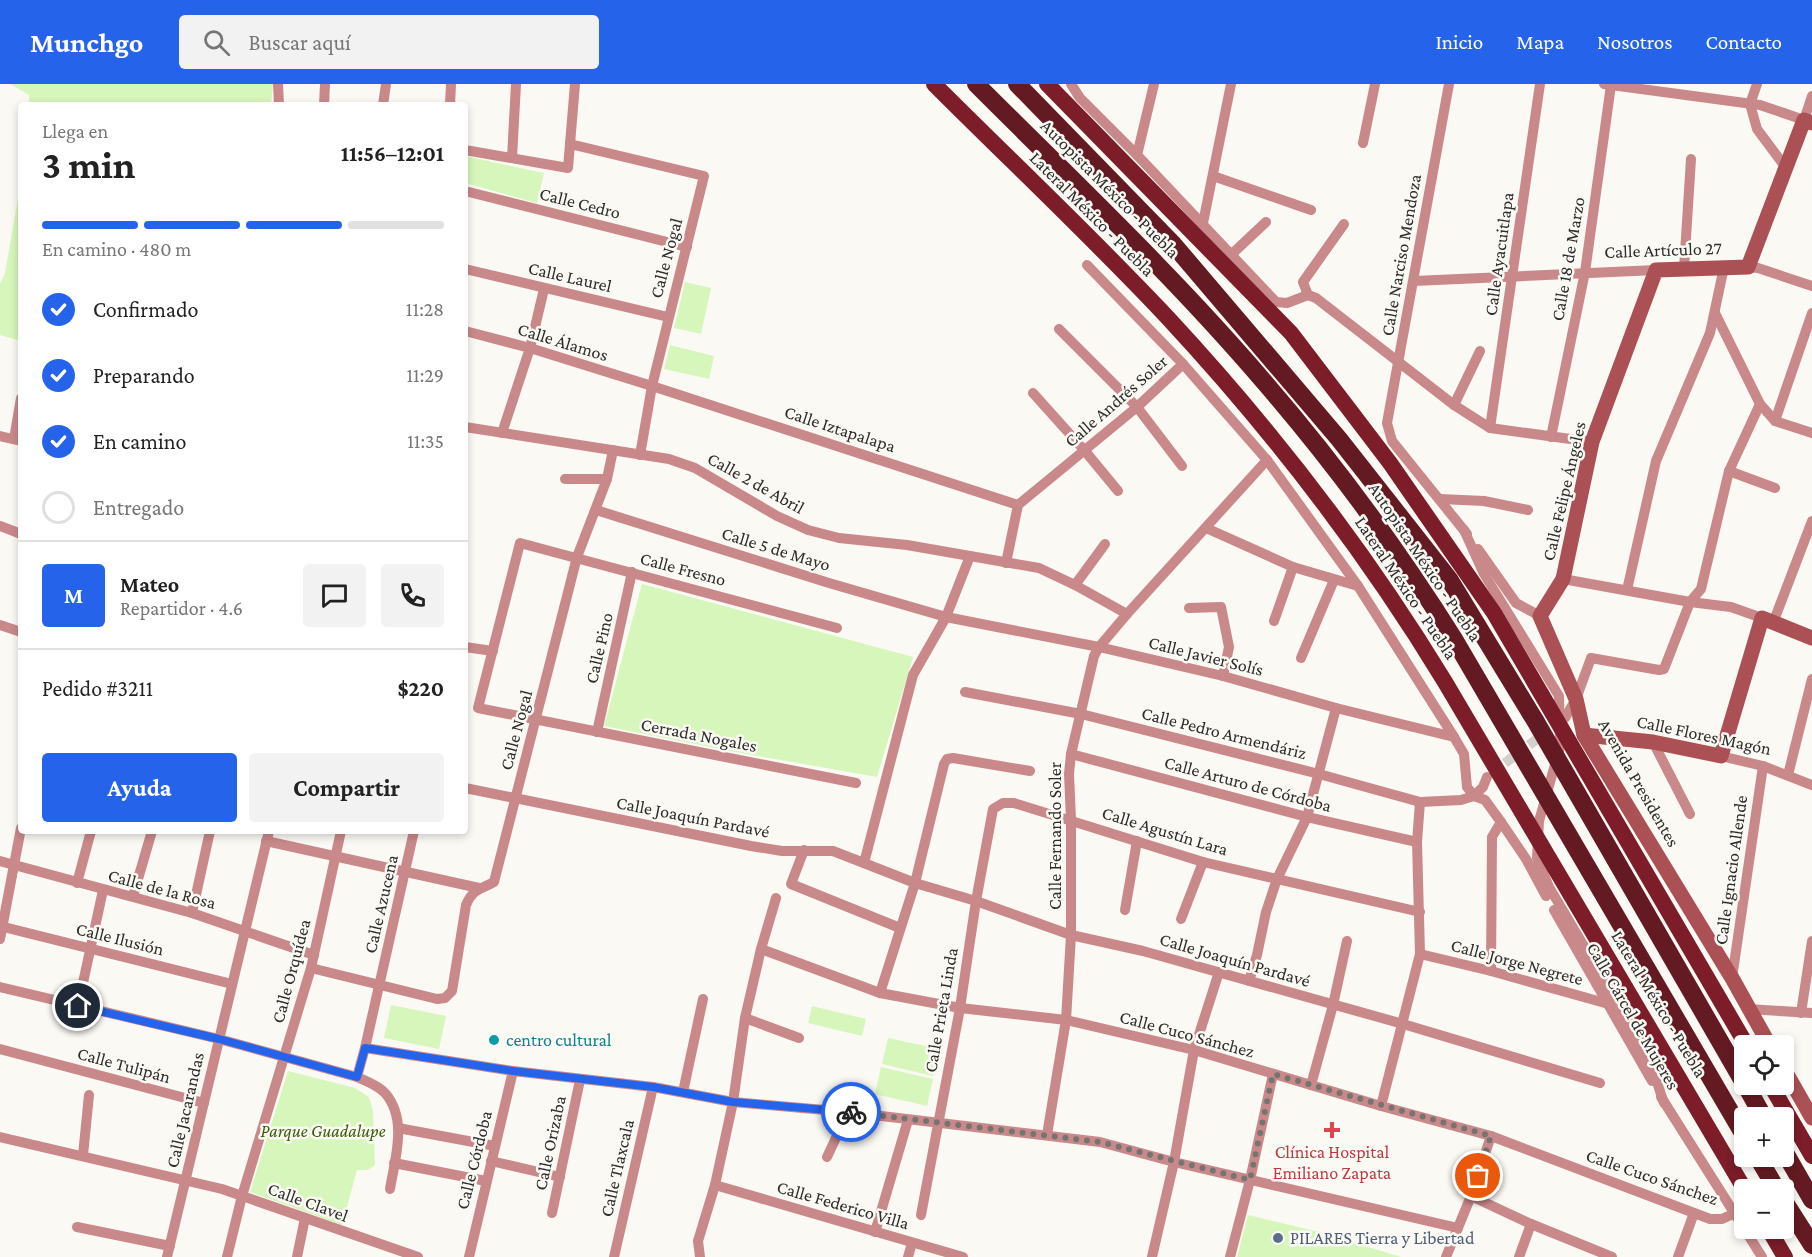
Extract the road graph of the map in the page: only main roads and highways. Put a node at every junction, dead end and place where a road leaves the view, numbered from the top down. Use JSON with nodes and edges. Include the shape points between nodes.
{"nodes":[{"id":1,"x":934,"y":84,"type":"edge"},
{"id":2,"x":976,"y":84,"type":"edge"},
{"id":3,"x":1017,"y":84,"type":"edge"},
{"id":4,"x":1047,"y":84,"type":"edge"},
{"id":5,"x":1808,"y":122,"type":"edge"},
{"id":6,"x":1656,"y":270,"type":"joint"},
{"id":7,"x":1540,"y":616,"type":"joint"},
{"id":8,"x":1812,"y":638,"type":"edge"},
{"id":9,"x":1584,"y":735,"type":"junction"},
{"id":10,"x":1741,"y":1035,"type":"edge"},
{"id":11,"x":1763,"y":1035,"type":"edge"},
{"id":12,"x":1734,"y":1065,"type":"edge"},
{"id":13,"x":1794,"y":1086,"type":"edge"},
{"id":14,"x":1776,"y":1095,"type":"edge"},
{"id":15,"x":1734,"y":1118,"type":"edge"},
{"id":16,"x":1812,"y":1118,"type":"edge"},
{"id":17,"x":1812,"y":1156,"type":"edge"},
{"id":18,"x":1793,"y":1167,"type":"edge"},
{"id":19,"x":1739,"y":1179,"type":"edge"},
{"id":20,"x":1812,"y":1200,"type":"edge"},
{"id":21,"x":1794,"y":1217,"type":"edge"},
{"id":22,"x":1774,"y":1239,"type":"edge"},
{"id":23,"x":1812,"y":1245,"type":"edge"},
{"id":24,"x":1785,"y":1257,"type":"edge"}],
"edges":[{"from":1,"to":19,"type":"highway","name":"Lateral México - Puebla","via":[[1168,318],[1251,412],[1353,542],[1445,682]]},
{"from":2,"to":15,"type":"highway","name":"Autopista México - Puebla","via":[[1210,321],[1306,432],[1375,522],[1454,639]]},
{"from":3,"to":12,"type":"highway","name":"Autopista México - Puebla","via":[[1173,244],[1339,439],[1449,579]]},
{"from":4,"to":10,"type":"highway","via":[[1291,333],[1381,437],[1494,613]]},
{"from":5,"to":6,"type":"main road","name":"Calle Artículo 27","via":[[1748,267]]},
{"from":6,"to":7,"type":"main road","name":"Calle Felipe Ángeles","via":[[1592,442],[1563,579]]},
{"from":7,"to":9,"type":"main road","name":"Avenida Presidentes","via":[[1575,699]]},
{"from":8,"to":9,"type":"main road","name":"Calle Flores Magón","via":[[1767,620],[1720,756],[1653,742]]},
{"from":9,"to":11,"type":"main road","name":"Avenida Presidentes"},
{"from":13,"to":16,"type":"main road"},
{"from":14,"to":17,"type":"highway"},
{"from":18,"to":20,"type":"highway"},
{"from":21,"to":23,"type":"highway"},
{"from":22,"to":24,"type":"highway"}]}
